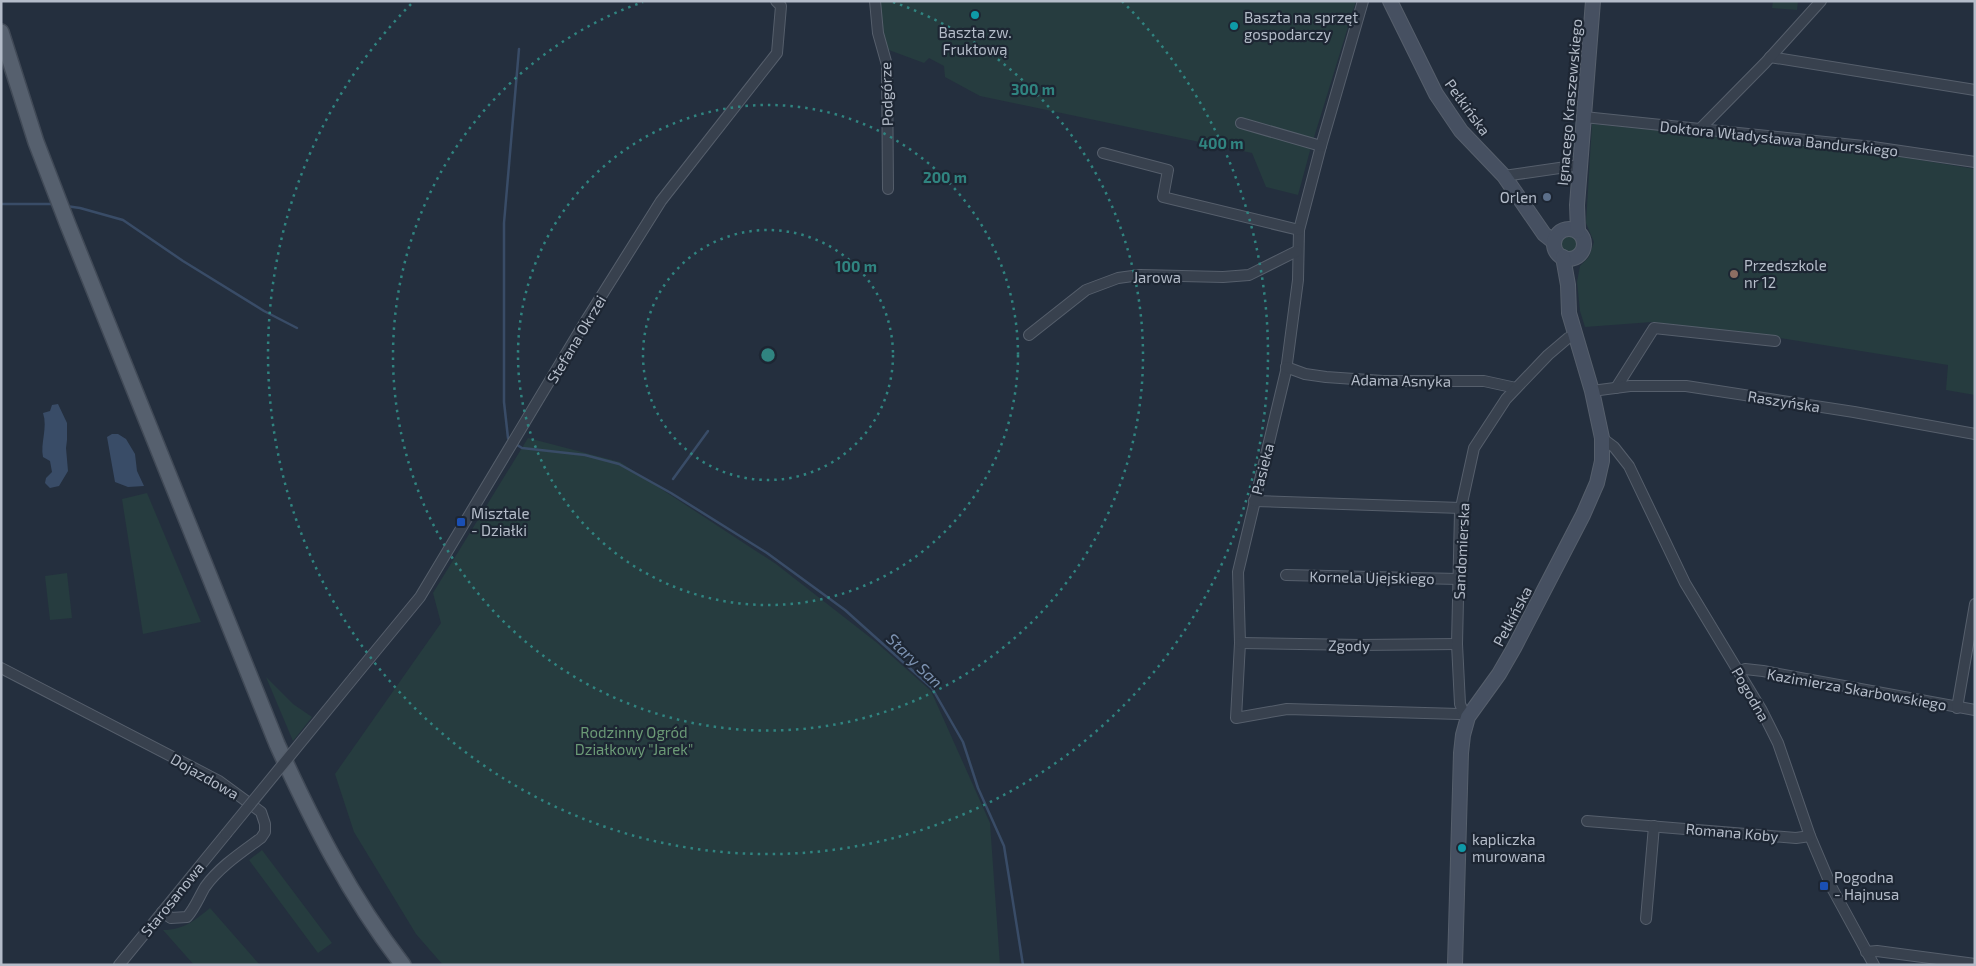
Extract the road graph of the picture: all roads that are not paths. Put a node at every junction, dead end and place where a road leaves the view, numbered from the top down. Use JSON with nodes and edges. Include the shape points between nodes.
{"nodes":[{"id":1,"x":776,"y":1,"type":"edge"},
{"id":2,"x":875,"y":1,"type":"edge"},
{"id":3,"x":1364,"y":1,"type":"edge"},
{"id":4,"x":1390,"y":1,"type":"edge"},
{"id":5,"x":1593,"y":1,"type":"edge"},
{"id":6,"x":1821,"y":1,"type":"edge"},
{"id":7,"x":1,"y":32,"type":"edge"},
{"id":8,"x":1770,"y":57,"type":"junction"},
{"id":9,"x":1975,"y":90,"type":"edge"},
{"id":10,"x":1584,"y":117,"type":"junction"},
{"id":11,"x":1241,"y":123,"type":"dead end"},
{"id":12,"x":1700,"y":129,"type":"junction"},
{"id":13,"x":1321,"y":146,"type":"junction"},
{"id":14,"x":1103,"y":153,"type":"dead end"},
{"id":15,"x":1975,"y":162,"type":"edge"},
{"id":16,"x":1580,"y":165,"type":"junction"},
{"id":17,"x":1504,"y":176,"type":"junction"},
{"id":18,"x":888,"y":189,"type":"dead end"},
{"id":19,"x":1299,"y":230,"type":"junction"},
{"id":20,"x":1565,"y":234,"type":"junction"},
{"id":21,"x":1297,"y":251,"type":"junction"},
{"id":22,"x":1569,"y":258,"type":"junction"},
{"id":23,"x":1028,"y":335,"type":"dead end"},
{"id":24,"x":1576,"y":336,"type":"junction"},
{"id":25,"x":1775,"y":341,"type":"dead end"},
{"id":26,"x":1286,"y":367,"type":"junction"},
{"id":27,"x":1516,"y":388,"type":"junction"},
{"id":28,"x":1616,"y":388,"type":"junction"},
{"id":29,"x":1592,"y":391,"type":"junction"},
{"id":30,"x":1975,"y":434,"type":"edge"},
{"id":31,"x":1602,"y":438,"type":"junction"},
{"id":32,"x":1254,"y":501,"type":"junction"},
{"id":33,"x":1461,"y":508,"type":"junction"},
{"id":34,"x":1286,"y":575,"type":"dead end"},
{"id":35,"x":1458,"y":578,"type":"junction"},
{"id":36,"x":1975,"y":604,"type":"edge"},
{"id":37,"x":1240,"y":643,"type":"junction"},
{"id":38,"x":1457,"y":644,"type":"junction"},
{"id":39,"x":1,"y":668,"type":"edge"},
{"id":40,"x":1739,"y":672,"type":"junction"},
{"id":41,"x":355,"y":676,"type":"joint"},
{"id":42,"x":1957,"y":708,"type":"junction"},
{"id":43,"x":1975,"y":710,"type":"edge"},
{"id":44,"x":1466,"y":714,"type":"junction"},
{"id":45,"x":1587,"y":821,"type":"dead end"},
{"id":46,"x":1654,"y":826,"type":"junction"},
{"id":47,"x":1810,"y":836,"type":"junction"},
{"id":48,"x":162,"y":912,"type":"junction"},
{"id":49,"x":1646,"y":919,"type":"dead end"},
{"id":50,"x":1866,"y":952,"type":"junction"},
{"id":51,"x":1975,"y":964,"type":"edge"},
{"id":52,"x":119,"y":965,"type":"edge"},
{"id":53,"x":403,"y":965,"type":"edge"},
{"id":54,"x":1455,"y":965,"type":"edge"},
{"id":55,"x":1874,"y":965,"type":"edge"}],
"edges":[{"from":1,"to":41,"type":"street","name":"Stefana Okrzei","via":[[781,6],[777,53],[661,201],[420,597]]},
{"from":2,"to":18,"type":"street","name":"Podgórze","via":[[878,33],[887,64]]},
{"from":3,"to":13,"type":"street","name":"Pasieka"},
{"from":4,"to":17,"type":"street","name":"Pełkińska","via":[[1436,94],[1461,131]]},
{"from":5,"to":10,"type":"street","name":"Ignacego Kraszewskiego"},
{"from":6,"to":8,"type":"street"},
{"from":7,"to":53,"type":"main road","via":[[33,133],[68,225],[298,791],[344,877]]},
{"from":8,"to":9,"type":"street"},
{"from":8,"to":12,"type":"street"},
{"from":10,"to":12,"type":"street","name":"Doktora Władysława Bandurskiego"},
{"from":10,"to":16,"type":"street","name":"Ignacego Kraszewskiego"},
{"from":11,"to":13,"type":"street"},
{"from":12,"to":15,"type":"street","name":"Doktora Władysława Bandurskiego","via":[[1873,147]]},
{"from":13,"to":19,"type":"street","name":"Pasieka"},
{"from":14,"to":19,"type":"street","via":[[1168,170],[1163,197]]},
{"from":16,"to":17,"type":"street"},
{"from":16,"to":20,"type":"street","name":"Ignacego Kraszewskiego","via":[[1576,205]]},
{"from":17,"to":20,"type":"street","name":"Pełkińska","via":[[1544,234]]},
{"from":19,"to":21,"type":"street","name":"Pasieka"},
{"from":20,"to":22,"type":"street","via":[[1556,251]]},
{"from":20,"to":22,"type":"street","via":[[1583,236],[1581,253]]},
{"from":21,"to":23,"type":"street","name":"Jarowa","via":[[1249,275],[1118,278],[1086,290]]},
{"from":21,"to":26,"type":"street","name":"Pasieka","via":[[1298,280]]},
{"from":22,"to":24,"type":"street","name":"Pełkińska","via":[[1570,313]]},
{"from":24,"to":27,"type":"street","name":"Sandomierska","via":[[1568,338],[1548,355]]},
{"from":24,"to":29,"type":"street","name":"Pełkińska"},
{"from":25,"to":28,"type":"street","via":[[1654,328]]},
{"from":26,"to":27,"type":"street","name":"Adama Asnyka","via":[[1326,377],[1484,382]]},
{"from":26,"to":32,"type":"street","name":"Pasieka"},
{"from":27,"to":33,"type":"street","name":"Sandomierska","via":[[1474,448]]},
{"from":28,"to":29,"type":"street","name":"Raszyńska"},
{"from":28,"to":30,"type":"street","name":"Raszyńska","via":[[1686,386]]},
{"from":29,"to":31,"type":"street","name":"Pełkińska"},
{"from":31,"to":40,"type":"street","name":"Pogodna","via":[[1629,466],[1685,583]]},
{"from":31,"to":44,"type":"street","name":"Pełkińska","via":[[1602,461],[1597,483],[1583,515],[1511,653]]},
{"from":32,"to":33,"type":"street"},
{"from":32,"to":37,"type":"street","name":"Pasieka","via":[[1238,572]]},
{"from":33,"to":35,"type":"street","name":"Sandomierska"},
{"from":34,"to":35,"type":"street","name":"Kornela Ujejskiego"},
{"from":35,"to":38,"type":"street","name":"Sandomierska"},
{"from":36,"to":42,"type":"street"},
{"from":37,"to":38,"type":"street","name":"Zgody"},
{"from":37,"to":44,"type":"street","name":"Pasieka","via":[[1236,718],[1287,709]]},
{"from":38,"to":44,"type":"street","name":"Sandomierska","via":[[1460,704]]},
{"from":39,"to":48,"type":"street","name":"Dojazdowa","via":[[218,780],[261,812],[265,832],[261,838],[220,870],[187,917],[171,918]]},
{"from":40,"to":42,"type":"street","name":"Kazimierza Skarbowskiego","via":[[1745,669]]},
{"from":40,"to":47,"type":"street","name":"Pogodna","via":[[1778,743]]},
{"from":41,"to":48,"type":"street","name":"Starosanowa","bridge":true},
{"from":42,"to":43,"type":"street","name":"Kazimierza Skarbowskiego"},
{"from":44,"to":54,"type":"street","name":"Pełkińska","via":[[1461,753]]},
{"from":45,"to":46,"type":"street","name":"Romana Koby"},
{"from":46,"to":47,"type":"street","name":"Romana Koby","via":[[1796,838]]},
{"from":46,"to":49,"type":"street"},
{"from":47,"to":50,"type":"street","name":"Pogodna","via":[[1832,888]]},
{"from":48,"to":52,"type":"street","name":"Starosanowa"},
{"from":50,"to":51,"type":"street"},
{"from":50,"to":55,"type":"street","name":"Pogodna"}]}
